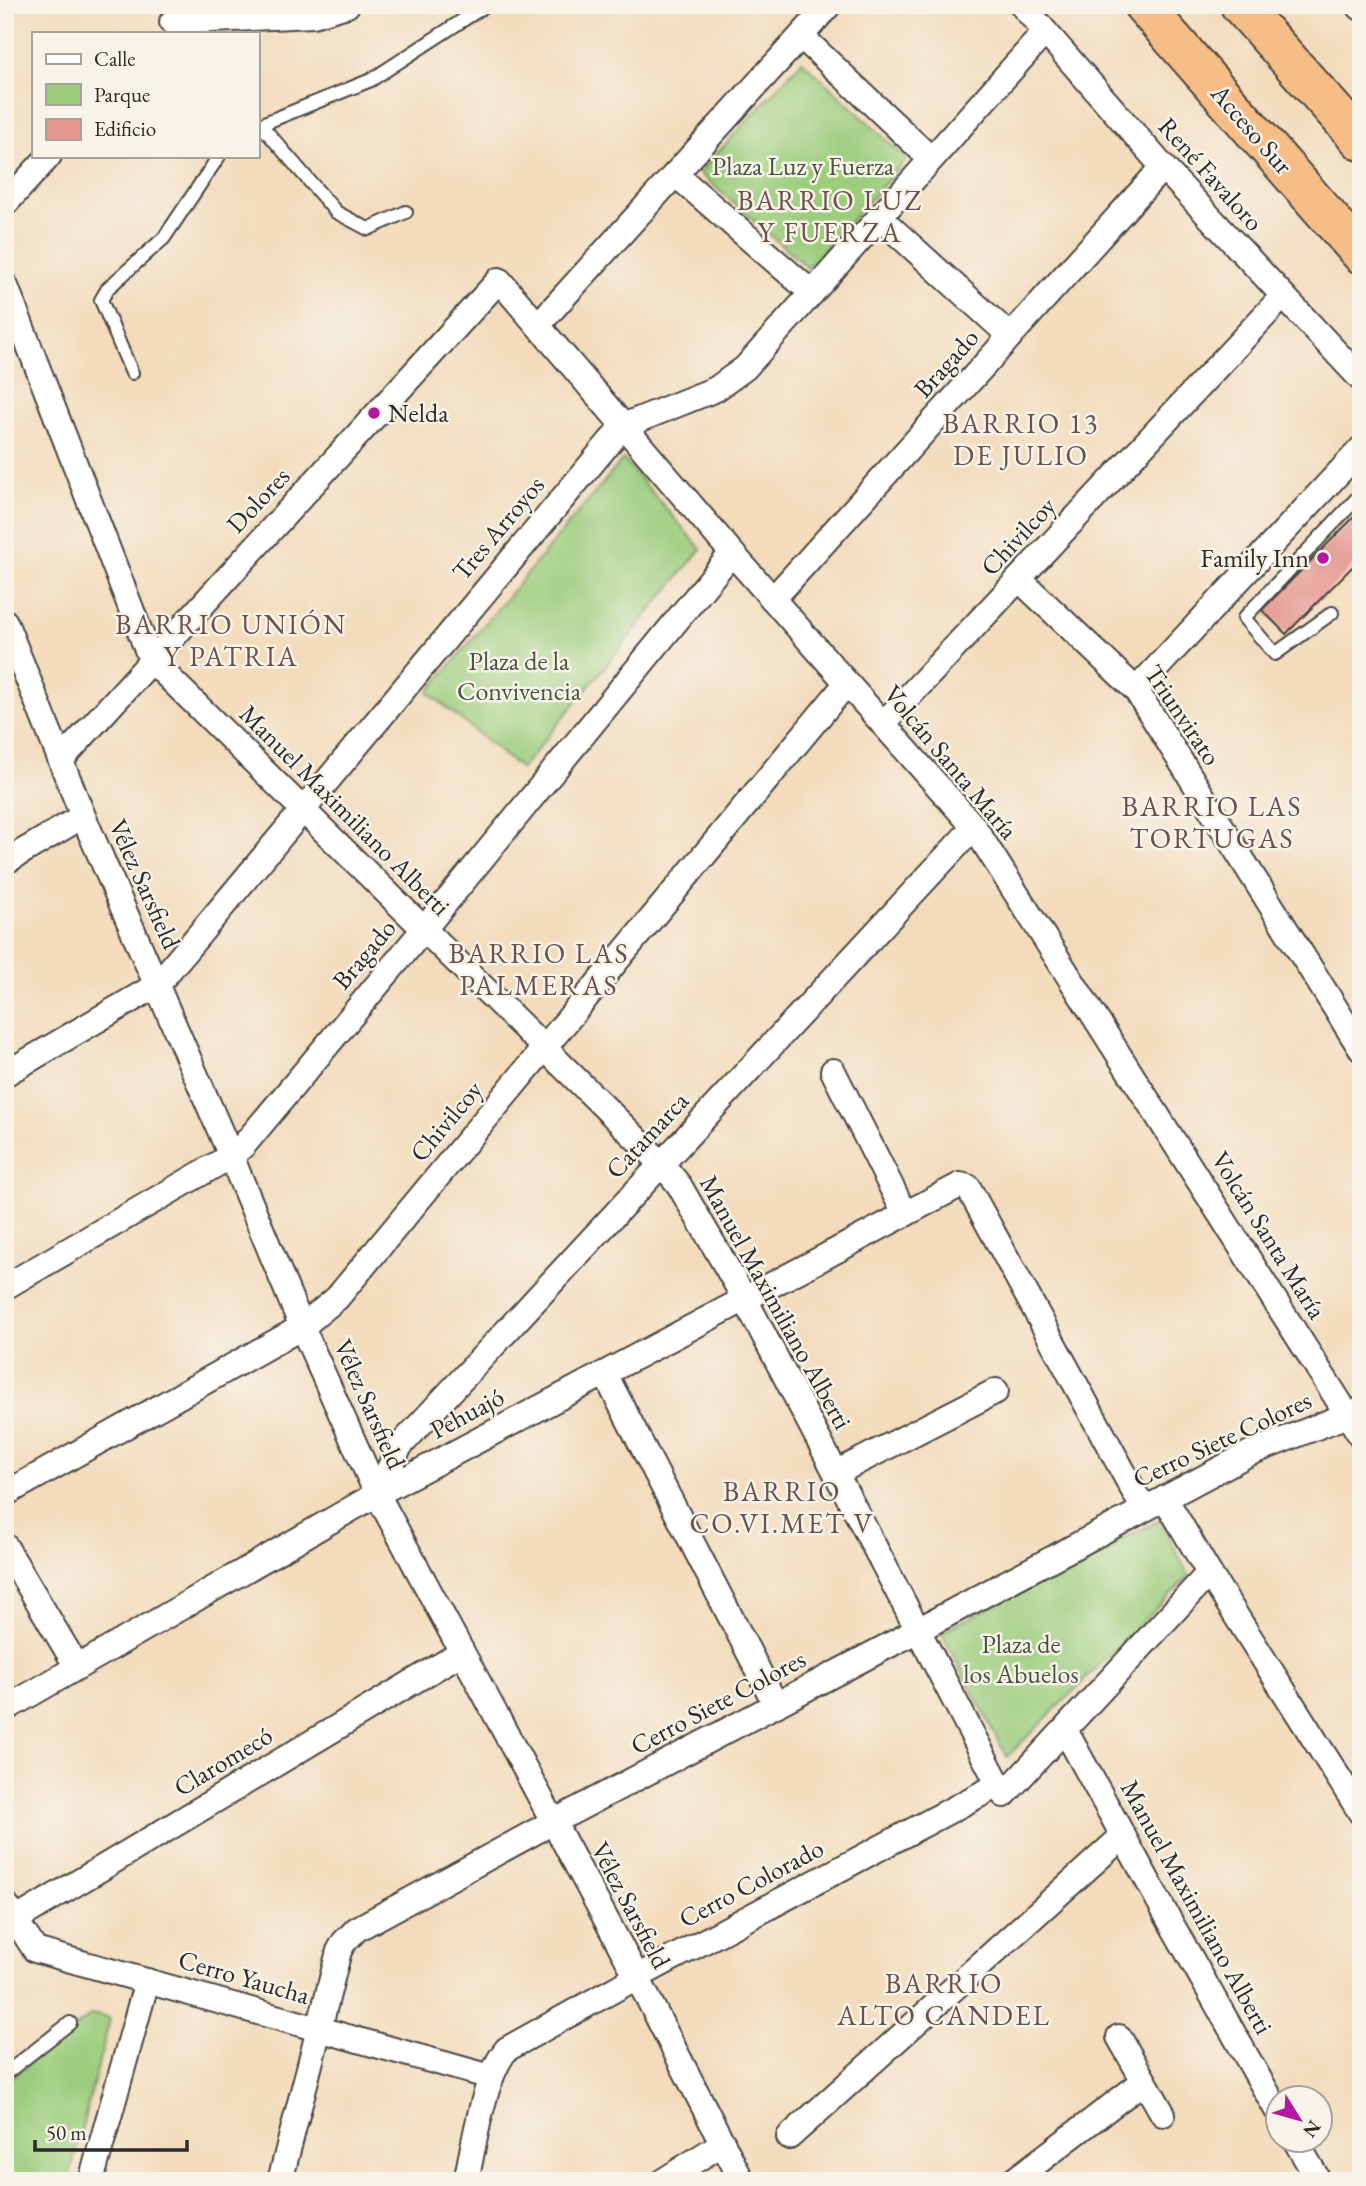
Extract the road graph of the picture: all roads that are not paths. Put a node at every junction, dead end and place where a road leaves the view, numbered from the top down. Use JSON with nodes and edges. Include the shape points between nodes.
{"nodes":[{"id":1,"x":347,"y":5,"type":"edge"},
{"id":2,"x":486,"y":5,"type":"edge"},
{"id":3,"x":829,"y":5,"type":"edge"},
{"id":4,"x":1022,"y":5,"type":"edge"},
{"id":5,"x":1143,"y":5,"type":"edge"},
{"id":6,"x":1240,"y":5,"type":"edge"},
{"id":7,"x":175,"y":23,"type":"edge"},
{"id":8,"x":1045,"y":32,"type":"junction"},
{"id":9,"x":801,"y":36,"type":"junction"},
{"id":10,"x":259,"y":125,"type":"edge"},
{"id":11,"x":1361,"y":141,"type":"edge"},
{"id":12,"x":47,"y":158,"type":"edge"},
{"id":13,"x":218,"y":158,"type":"edge"},
{"id":14,"x":931,"y":159,"type":"junction"},
{"id":15,"x":1163,"y":167,"type":"junction"},
{"id":16,"x":675,"y":174,"type":"junction"},
{"id":17,"x":5,"y":204,"type":"edge"},
{"id":18,"x":405,"y":212,"type":"dead end"},
{"id":19,"x":879,"y":217,"type":"junction"},
{"id":20,"x":1361,"y":254,"type":"edge"},
{"id":21,"x":499,"y":280,"type":"joint"},
{"id":22,"x":5,"y":284,"type":"edge"},
{"id":23,"x":812,"y":293,"type":"junction"},
{"id":24,"x":1283,"y":296,"type":"junction"},
{"id":25,"x":538,"y":325,"type":"junction"},
{"id":26,"x":1010,"y":336,"type":"junction"},
{"id":27,"x":132,"y":373,"type":"dead end"},
{"id":28,"x":1361,"y":379,"type":"edge"},
{"id":29,"x":623,"y":426,"type":"junction"},
{"id":30,"x":1361,"y":449,"type":"edge"},
{"id":31,"x":1361,"y":494,"type":"edge"},
{"id":32,"x":732,"y":553,"type":"junction"},
{"id":33,"x":1019,"y":579,"type":"junction"},
{"id":34,"x":773,"y":599,"type":"junction"},
{"id":35,"x":1332,"y":613,"type":"dead end"},
{"id":36,"x":5,"y":622,"type":"edge"},
{"id":37,"x":10,"y":648,"type":"edge"},
{"id":38,"x":151,"y":660,"type":"junction"},
{"id":39,"x":846,"y":684,"type":"junction"},
{"id":40,"x":1136,"y":690,"type":"junction"},
{"id":41,"x":883,"y":724,"type":"junction"},
{"id":42,"x":61,"y":760,"type":"junction"},
{"id":43,"x":302,"y":809,"type":"junction"},
{"id":44,"x":83,"y":816,"type":"junction"},
{"id":45,"x":974,"y":827,"type":"junction"},
{"id":46,"x":5,"y":862,"type":"edge"},
{"id":47,"x":424,"y":929,"type":"junction"},
{"id":48,"x":157,"y":985,"type":"junction"},
{"id":49,"x":545,"y":1049,"type":"junction"},
{"id":50,"x":1361,"y":1049,"type":"edge"},
{"id":51,"x":833,"y":1071,"type":"dead end"},
{"id":52,"x":5,"y":1074,"type":"edge"},
{"id":53,"x":231,"y":1156,"type":"junction"},
{"id":54,"x":661,"y":1163,"type":"junction"},
{"id":55,"x":905,"y":1214,"type":"junction"},
{"id":56,"x":5,"y":1287,"type":"edge"},
{"id":57,"x":745,"y":1299,"type":"junction"},
{"id":58,"x":302,"y":1327,"type":"junction"},
{"id":59,"x":605,"y":1374,"type":"junction"},
{"id":60,"x":996,"y":1391,"type":"dead end"},
{"id":61,"x":1354,"y":1412,"type":"edge"},
{"id":62,"x":1361,"y":1436,"type":"edge"},
{"id":63,"x":836,"y":1473,"type":"junction"},
{"id":64,"x":5,"y":1494,"type":"edge"},
{"id":65,"x":377,"y":1494,"type":"junction"},
{"id":66,"x":1154,"y":1503,"type":"junction"},
{"id":67,"x":5,"y":1546,"type":"edge"},
{"id":68,"x":1209,"y":1573,"type":"junction"},
{"id":69,"x":918,"y":1630,"type":"junction"},
{"id":70,"x":461,"y":1653,"type":"junction"},
{"id":71,"x":77,"y":1667,"type":"junction"},
{"id":72,"x":776,"y":1705,"type":"junction"},
{"id":73,"x":5,"y":1709,"type":"edge"},
{"id":74,"x":1065,"y":1730,"type":"junction"},
{"id":75,"x":1001,"y":1790,"type":"junction"},
{"id":76,"x":1361,"y":1814,"type":"edge"},
{"id":77,"x":553,"y":1822,"type":"junction"},
{"id":78,"x":1123,"y":1836,"type":"junction"},
{"id":79,"x":10,"y":1911,"type":"edge"},
{"id":80,"x":637,"y":1977,"type":"junction"},
{"id":81,"x":146,"y":1981,"type":"junction"},
{"id":82,"x":70,"y":2023,"type":"dead end"},
{"id":83,"x":319,"y":2029,"type":"junction"},
{"id":84,"x":1119,"y":2037,"type":"dead end"},
{"id":85,"x":5,"y":2074,"type":"edge"},
{"id":86,"x":491,"y":2077,"type":"junction"},
{"id":87,"x":1144,"y":2081,"type":"junction"},
{"id":88,"x":1264,"y":2085,"type":"edge"},
{"id":89,"x":1163,"y":2114,"type":"dead end"},
{"id":90,"x":789,"y":2137,"type":"dead end"},
{"id":91,"x":723,"y":2143,"type":"junction"},
{"id":92,"x":1303,"y":2154,"type":"edge"},
{"id":93,"x":91,"y":2181,"type":"edge"},
{"id":94,"x":280,"y":2181,"type":"edge"},
{"id":95,"x":466,"y":2181,"type":"edge"},
{"id":96,"x":663,"y":2181,"type":"edge"},
{"id":97,"x":742,"y":2181,"type":"edge"},
{"id":98,"x":1013,"y":2181,"type":"edge"},
{"id":99,"x":1319,"y":2181,"type":"edge"}],
"edges":[{"from":1,"to":7,"type":"street","via":[[313,15]]},
{"from":2,"to":10,"type":"lane","via":[[370,80]]},
{"from":3,"to":9,"type":"street"},
{"from":4,"to":8,"type":"street","name":"René Favaloro"},
{"from":5,"to":20,"type":"highway","name":"Acceso Sur"},
{"from":6,"to":11,"type":"highway"},
{"from":8,"to":14,"type":"street","name":"Tres Arroyos"},
{"from":8,"to":15,"type":"street","name":"René Favaloro"},
{"from":9,"to":14,"type":"street"},
{"from":9,"to":16,"type":"street"},
{"from":10,"to":18,"type":"lane","via":[[336,212],[368,229]]},
{"from":12,"to":17,"type":"street"},
{"from":13,"to":27,"type":"lane","via":[[164,237],[108,288],[101,300]]},
{"from":14,"to":19,"type":"street","name":"Tres Arroyos"},
{"from":15,"to":24,"type":"street","name":"René Favaloro"},
{"from":15,"to":26,"type":"street","name":"Bragado"},
{"from":16,"to":23,"type":"street"},
{"from":16,"to":25,"type":"street"},
{"from":19,"to":23,"type":"street","name":"Tres Arroyos"},
{"from":19,"to":26,"type":"street"},
{"from":21,"to":25,"type":"street","name":"Volcán Santa María"},
{"from":21,"to":38,"type":"street","name":"Dolores"},
{"from":22,"to":38,"type":"street","name":"Manuel Maximiliano Alberti"},
{"from":23,"to":29,"type":"street","name":"Tres Arroyos","via":[[731,380]]},
{"from":24,"to":28,"type":"street","name":"René Favaloro"},
{"from":24,"to":33,"type":"street","name":"Chivilcoy"},
{"from":25,"to":29,"type":"street","name":"Volcán Santa María"},
{"from":26,"to":34,"type":"street","name":"Bragado"},
{"from":29,"to":32,"type":"street","name":"Volcán Santa María"},
{"from":29,"to":43,"type":"street","name":"Tres Arroyos"},
{"from":30,"to":40,"type":"street"},
{"from":31,"to":35,"type":"lane","via":[[1244,618],[1275,654]]},
{"from":32,"to":34,"type":"street","name":"Volcán Santa María"},
{"from":32,"to":47,"type":"street","name":"Bragado"},
{"from":33,"to":40,"type":"street","name":"Triunvirato"},
{"from":33,"to":41,"type":"street","name":"Chivilcoy"},
{"from":34,"to":39,"type":"street","name":"Volcán Santa María"},
{"from":36,"to":37,"type":"street","name":"Vélez Sarsfield"},
{"from":37,"to":42,"type":"street","name":"Vélez Sarsfield"},
{"from":38,"to":42,"type":"street","name":"Dolores"},
{"from":38,"to":43,"type":"street","name":"Manuel Maximiliano Alberti"},
{"from":39,"to":41,"type":"street","name":"Volcán Santa María"},
{"from":39,"to":49,"type":"street","name":"Chivilcoy"},
{"from":40,"to":50,"type":"street","name":"Triunvirato"},
{"from":41,"to":45,"type":"street","name":"Volcán Santa María"},
{"from":42,"to":44,"type":"street","name":"Vélez Sarsfield"},
{"from":43,"to":47,"type":"street","name":"Manuel Maximiliano Alberti"},
{"from":43,"to":48,"type":"street","name":"Tres Arroyos"},
{"from":44,"to":46,"type":"street"},
{"from":44,"to":48,"type":"street","name":"Vélez Sarsfield"},
{"from":45,"to":54,"type":"street","name":"Catamarca"},
{"from":45,"to":61,"type":"street","name":"Volcán Santa María"},
{"from":47,"to":49,"type":"street","name":"Manuel Maximiliano Alberti"},
{"from":47,"to":53,"type":"street","name":"Bragado"},
{"from":48,"to":52,"type":"street","name":"Tres Arroyos"},
{"from":48,"to":53,"type":"street","name":"Vélez Sarsfield"},
{"from":49,"to":54,"type":"street","name":"Manuel Maximiliano Alberti"},
{"from":49,"to":58,"type":"street","name":"Chivilcoy","via":[[337,1298]]},
{"from":51,"to":55,"type":"street"},
{"from":53,"to":56,"type":"street","name":"Bragado"},
{"from":53,"to":58,"type":"street","name":"Vélez Sarsfield"},
{"from":54,"to":57,"type":"street","name":"Manuel Maximiliano Alberti","via":[[679,1185]]},
{"from":54,"to":65,"type":"street","name":"Catamarca","via":[[400,1446]]},
{"from":55,"to":57,"type":"street","name":"Pehuajó"},
{"from":55,"to":66,"type":"street","name":"Pehuajó","via":[[965,1185]]},
{"from":57,"to":59,"type":"street","name":"Pehuajó"},
{"from":57,"to":63,"type":"street","name":"Manuel Maximiliano Alberti"},
{"from":58,"to":64,"type":"street","name":"Chivilcoy"},
{"from":58,"to":65,"type":"street","name":"Vélez Sarsfield"},
{"from":59,"to":65,"type":"street","name":"Pehuajó"},
{"from":59,"to":72,"type":"street"},
{"from":60,"to":63,"type":"street"},
{"from":61,"to":62,"type":"street","name":"Volcán Santa María"},
{"from":61,"to":66,"type":"street","name":"Cerro Siete Colores","via":[[1250,1452]]},
{"from":63,"to":69,"type":"street","name":"Manuel Maximiliano Alberti"},
{"from":65,"to":70,"type":"street","name":"Vélez Sarsfield"},
{"from":65,"to":71,"type":"street","name":"Pehuajó"},
{"from":66,"to":68,"type":"street"},
{"from":66,"to":69,"type":"street","name":"Cerro Siete Colores"},
{"from":67,"to":71,"type":"street"},
{"from":68,"to":74,"type":"street","name":"Cerro Colorado"},
{"from":68,"to":76,"type":"street"},
{"from":69,"to":72,"type":"street","name":"Cerro Siete Colores"},
{"from":69,"to":75,"type":"street","name":"Manuel Maximiliano Alberti"},
{"from":70,"to":77,"type":"street","name":"Vélez Sarsfield"},
{"from":70,"to":79,"type":"street","name":"Claromecó"},
{"from":71,"to":73,"type":"street","name":"Pehuajó"},
{"from":72,"to":77,"type":"street","name":"Cerro Siete Colores"},
{"from":74,"to":75,"type":"street","name":"Cerro Colorado"},
{"from":74,"to":78,"type":"street","name":"Manuel Maximiliano Alberti"},
{"from":75,"to":80,"type":"street","name":"Cerro Colorado"},
{"from":77,"to":80,"type":"street","name":"Vélez Sarsfield"},
{"from":77,"to":83,"type":"street","name":"Cerro Siete Colores","via":[[350,1935],[339,1951]]},
{"from":78,"to":88,"type":"street","name":"Manuel Maximiliano Alberti"},
{"from":78,"to":90,"type":"street"},
{"from":79,"to":81,"type":"street","name":"Cerro Yaucha","via":[[35,1950]]},
{"from":80,"to":86,"type":"street","name":"Cerro Colorado","via":[[507,2049]]},
{"from":80,"to":91,"type":"street","name":"Vélez Sarsfield"},
{"from":81,"to":83,"type":"street","name":"Cerro Yaucha"},
{"from":81,"to":93,"type":"street"},
{"from":82,"to":85,"type":"lane"},
{"from":83,"to":86,"type":"street","name":"Cerro Yaucha"},
{"from":83,"to":94,"type":"street","name":"Cerro Siete Colores"},
{"from":84,"to":87,"type":"street"},
{"from":86,"to":95,"type":"street","name":"Cerro Colorado"},
{"from":87,"to":89,"type":"street"},
{"from":87,"to":98,"type":"street"},
{"from":91,"to":96,"type":"street"},
{"from":91,"to":97,"type":"street","name":"Vélez Sarsfield"},
{"from":92,"to":99,"type":"street"}]}
